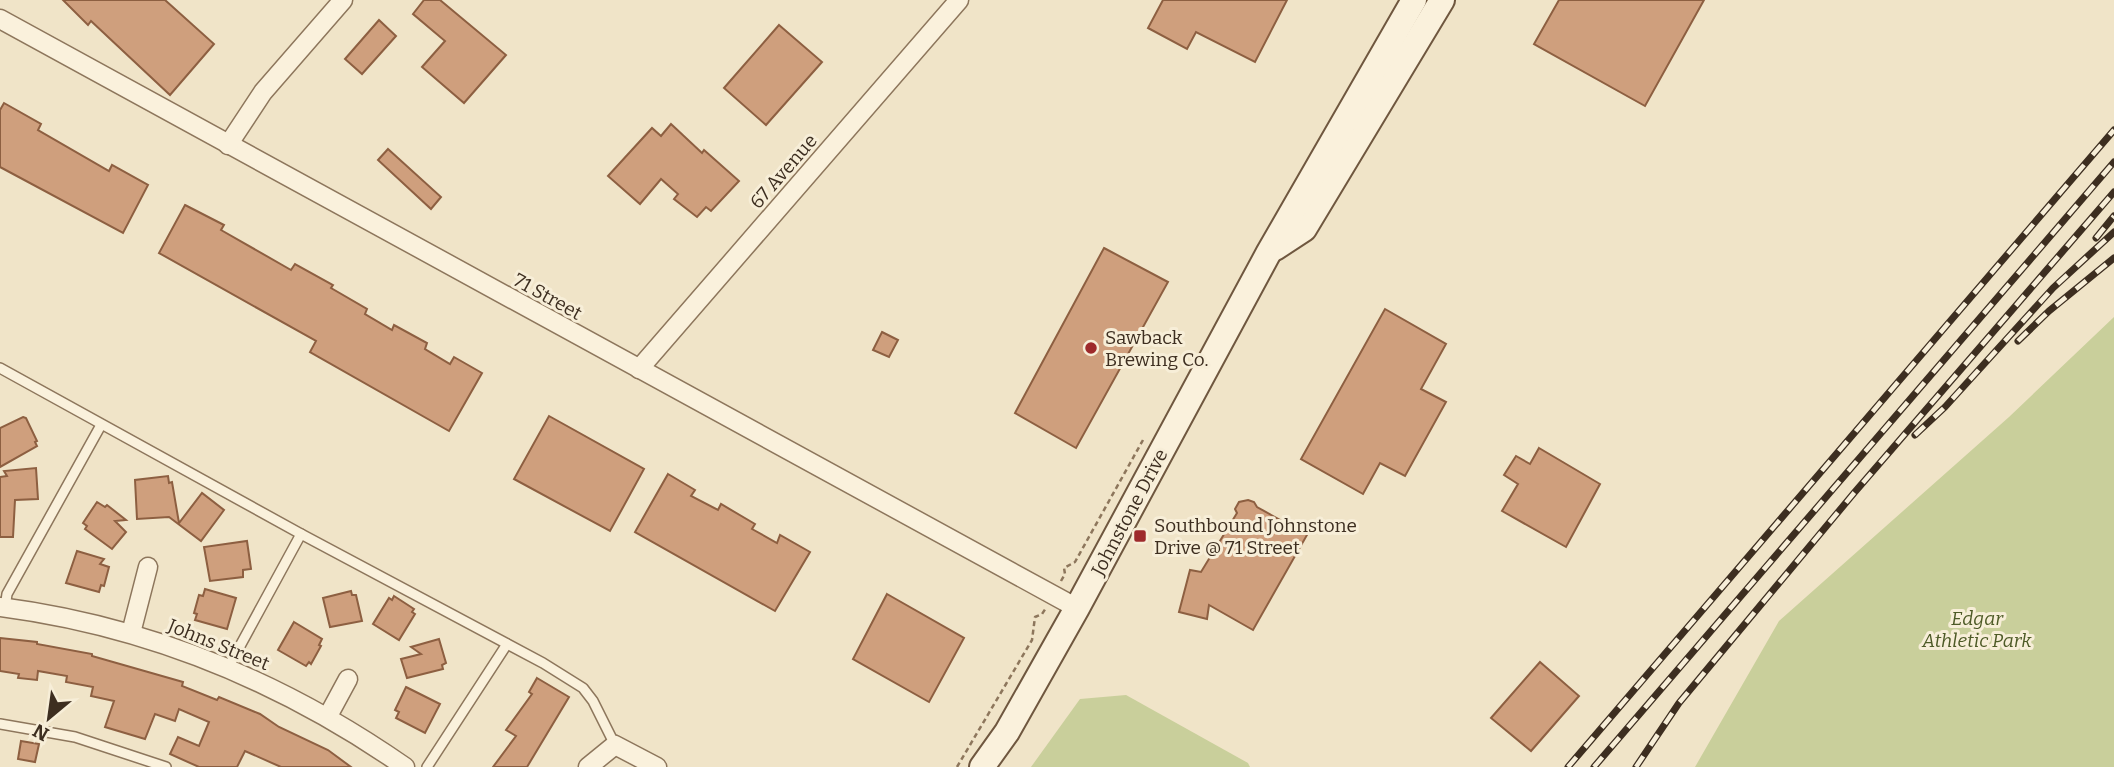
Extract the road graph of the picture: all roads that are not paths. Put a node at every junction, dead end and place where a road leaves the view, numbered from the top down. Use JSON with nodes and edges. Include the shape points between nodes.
{"nodes":[{"id":1,"x":343,"y":0,"type":"edge"},
{"id":2,"x":959,"y":0,"type":"edge"},
{"id":3,"x":1414,"y":0,"type":"edge"},
{"id":4,"x":1442,"y":0,"type":"edge"},
{"id":5,"x":0,"y":19,"type":"edge"},
{"id":6,"x":229,"y":145,"type":"junction"},
{"id":7,"x":1269,"y":252,"type":"junction"},
{"id":8,"x":0,"y":368,"type":"edge"},
{"id":9,"x":639,"y":369,"type":"junction"},
{"id":10,"x":102,"y":425,"type":"junction"},
{"id":11,"x":301,"y":534,"type":"junction"},
{"id":12,"x":148,"y":567,"type":"dead end"},
{"id":13,"x":3,"y":607,"type":"edge"},
{"id":14,"x":1077,"y":608,"type":"junction"},
{"id":15,"x":131,"y":634,"type":"junction"},
{"id":16,"x":507,"y":644,"type":"junction"},
{"id":17,"x":228,"y":668,"type":"junction"},
{"id":18,"x":348,"y":679,"type":"dead end"},
{"id":19,"x":328,"y":716,"type":"junction"},
{"id":20,"x":0,"y":724,"type":"edge"},
{"id":21,"x":615,"y":745,"type":"junction"},
{"id":22,"x":166,"y":767,"type":"edge"},
{"id":23,"x":405,"y":767,"type":"edge"},
{"id":24,"x":426,"y":767,"type":"edge"},
{"id":25,"x":588,"y":767,"type":"edge"},
{"id":26,"x":657,"y":767,"type":"edge"},
{"id":27,"x":982,"y":767,"type":"edge"}],
"edges":[{"from":1,"to":6,"type":"street","via":[[262,92]]},
{"from":2,"to":9,"type":"street","name":"67 Avenue"},
{"from":3,"to":7,"type":"main road","name":"Johnstone Drive"},
{"from":4,"to":7,"type":"main road","name":"Johnstone Drive","via":[[1304,229]]},
{"from":5,"to":6,"type":"street","name":"71 Street"},
{"from":6,"to":9,"type":"street","name":"71 Street"},
{"from":7,"to":14,"type":"main road","name":"Johnstone Drive"},
{"from":8,"to":10,"type":"lane"},
{"from":9,"to":14,"type":"street","name":"71 Street"},
{"from":10,"to":11,"type":"lane"},
{"from":10,"to":13,"type":"lane"},
{"from":11,"to":16,"type":"lane"},
{"from":11,"to":17,"type":"lane"},
{"from":12,"to":15,"type":"street"},
{"from":13,"to":15,"type":"street","name":"Johns Street"},
{"from":14,"to":27,"type":"main road","name":"Johnstone Drive","via":[[1007,732]]},
{"from":15,"to":17,"type":"street","name":"Johns Street"},
{"from":16,"to":21,"type":"lane","via":[[583,688]]},
{"from":16,"to":24,"type":"lane"},
{"from":17,"to":19,"type":"street","name":"Johns Street"},
{"from":18,"to":19,"type":"street"},
{"from":19,"to":23,"type":"street","name":"Johns Street"},
{"from":20,"to":22,"type":"lane","via":[[75,737]]},
{"from":21,"to":25,"type":"street"},
{"from":21,"to":26,"type":"street"}]}
